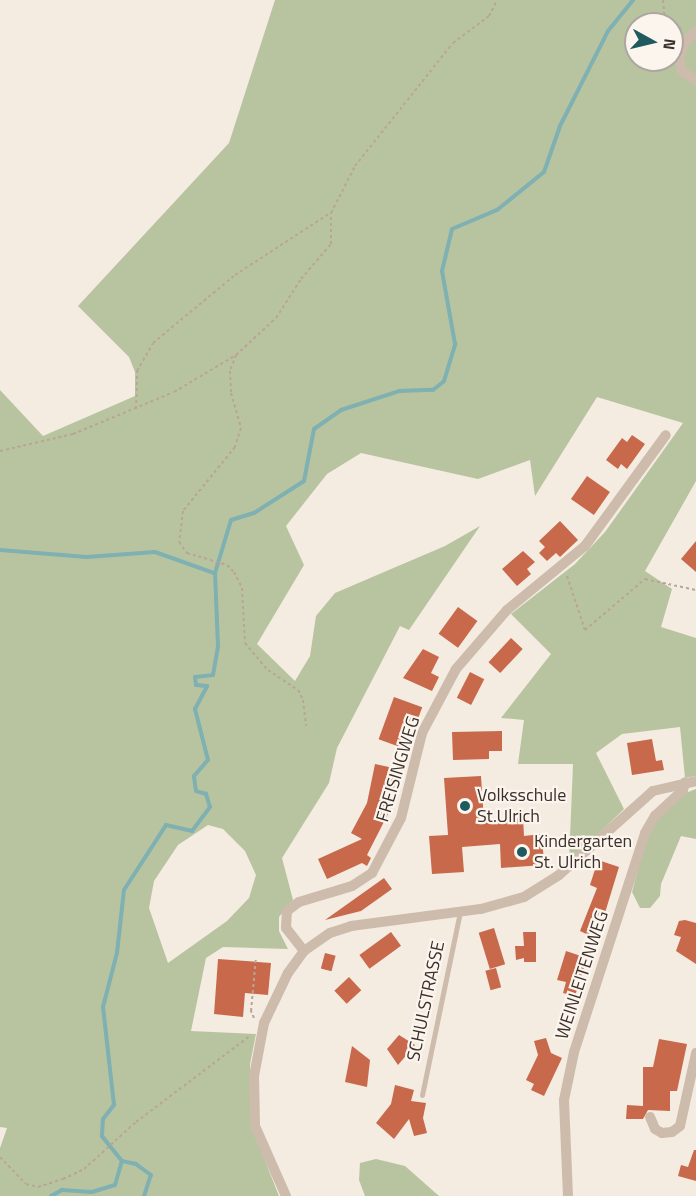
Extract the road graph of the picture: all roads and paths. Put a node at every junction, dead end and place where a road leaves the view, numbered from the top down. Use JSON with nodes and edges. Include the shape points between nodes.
{"nodes":[{"id":1,"x":497,"y":0,"type":"edge"},
{"id":2,"x":696,"y":31,"type":"edge"},
{"id":3,"x":696,"y":80,"type":"edge"},
{"id":4,"x":331,"y":213,"type":"junction"},
{"id":5,"x":236,"y":355,"type":"junction"},
{"id":6,"x":136,"y":409,"type":"junction"},
{"id":7,"x":666,"y":435,"type":"dead end"},
{"id":8,"x":0,"y":452,"type":"edge"},
{"id":9,"x":564,"y":566,"type":"junction"},
{"id":10,"x":696,"y":591,"type":"edge"},
{"id":11,"x":306,"y":726,"type":"dead end"},
{"id":12,"x":691,"y":781,"type":"edge"},
{"id":13,"x":460,"y":912,"type":"junction"},
{"id":14,"x":304,"y":951,"type":"junction"},
{"id":15,"x":256,"y":957,"type":"dead end"},
{"id":16,"x":263,"y":1027,"type":"junction"},
{"id":17,"x":696,"y":1053,"type":"edge"},
{"id":18,"x":422,"y":1095,"type":"dead end"},
{"id":19,"x":650,"y":1117,"type":"dead end"},
{"id":20,"x":0,"y":1157,"type":"edge"},
{"id":21,"x":286,"y":1196,"type":"edge"},
{"id":22,"x":568,"y":1196,"type":"edge"}],
"edges":[{"from":1,"to":4,"type":"path","via":[[489,16],[453,43],[356,166]]},
{"from":2,"to":3,"type":"street","via":[[679,57],[682,71]]},
{"from":4,"to":5,"type":"path","via":[[331,244],[301,279],[276,318]]},
{"from":4,"to":6,"type":"path","via":[[235,274],[153,343],[137,371]]},
{"from":5,"to":6,"type":"path"},
{"from":5,"to":11,"type":"path","via":[[231,393],[241,428],[235,447],[183,511],[179,542],[187,553],[227,565],[242,588],[245,643],[268,670],[298,690]]},
{"from":6,"to":8,"type":"path","via":[[66,436]]},
{"from":7,"to":9,"type":"street","name":"FREISINGWEG","via":[[597,532]]},
{"from":9,"to":10,"type":"path","via":[[585,630],[645,579]]},
{"from":9,"to":14,"type":"street","name":"FREISINGWEG","via":[[507,610],[447,682],[422,733],[395,835],[372,873],[352,886],[299,902],[287,911],[286,928]]},
{"from":12,"to":13,"type":"street","name":"SCHULSTRASSE","via":[[653,791],[637,802],[543,886],[505,903]]},
{"from":12,"to":22,"type":"street","name":"WEINLEITENWEG","via":[[655,816],[645,833],[574,1052],[564,1100]]},
{"from":13,"to":14,"type":"street","name":"SCHULSTRASSE","via":[[351,926],[330,933]]},
{"from":13,"to":18,"type":"lane","name":"SCHULSTRASSE"},
{"from":14,"to":16,"type":"street","name":"SCHULSTRASSE"},
{"from":15,"to":16,"type":"path","via":[[251,1011]]},
{"from":16,"to":20,"type":"path","via":[[112,1141],[84,1169],[38,1187],[26,1184]]},
{"from":16,"to":21,"type":"street","name":"SCHULSTRASSE","via":[[254,1076],[255,1126]]},
{"from":17,"to":19,"type":"street","via":[[680,1126],[662,1133],[655,1129]]}]}
